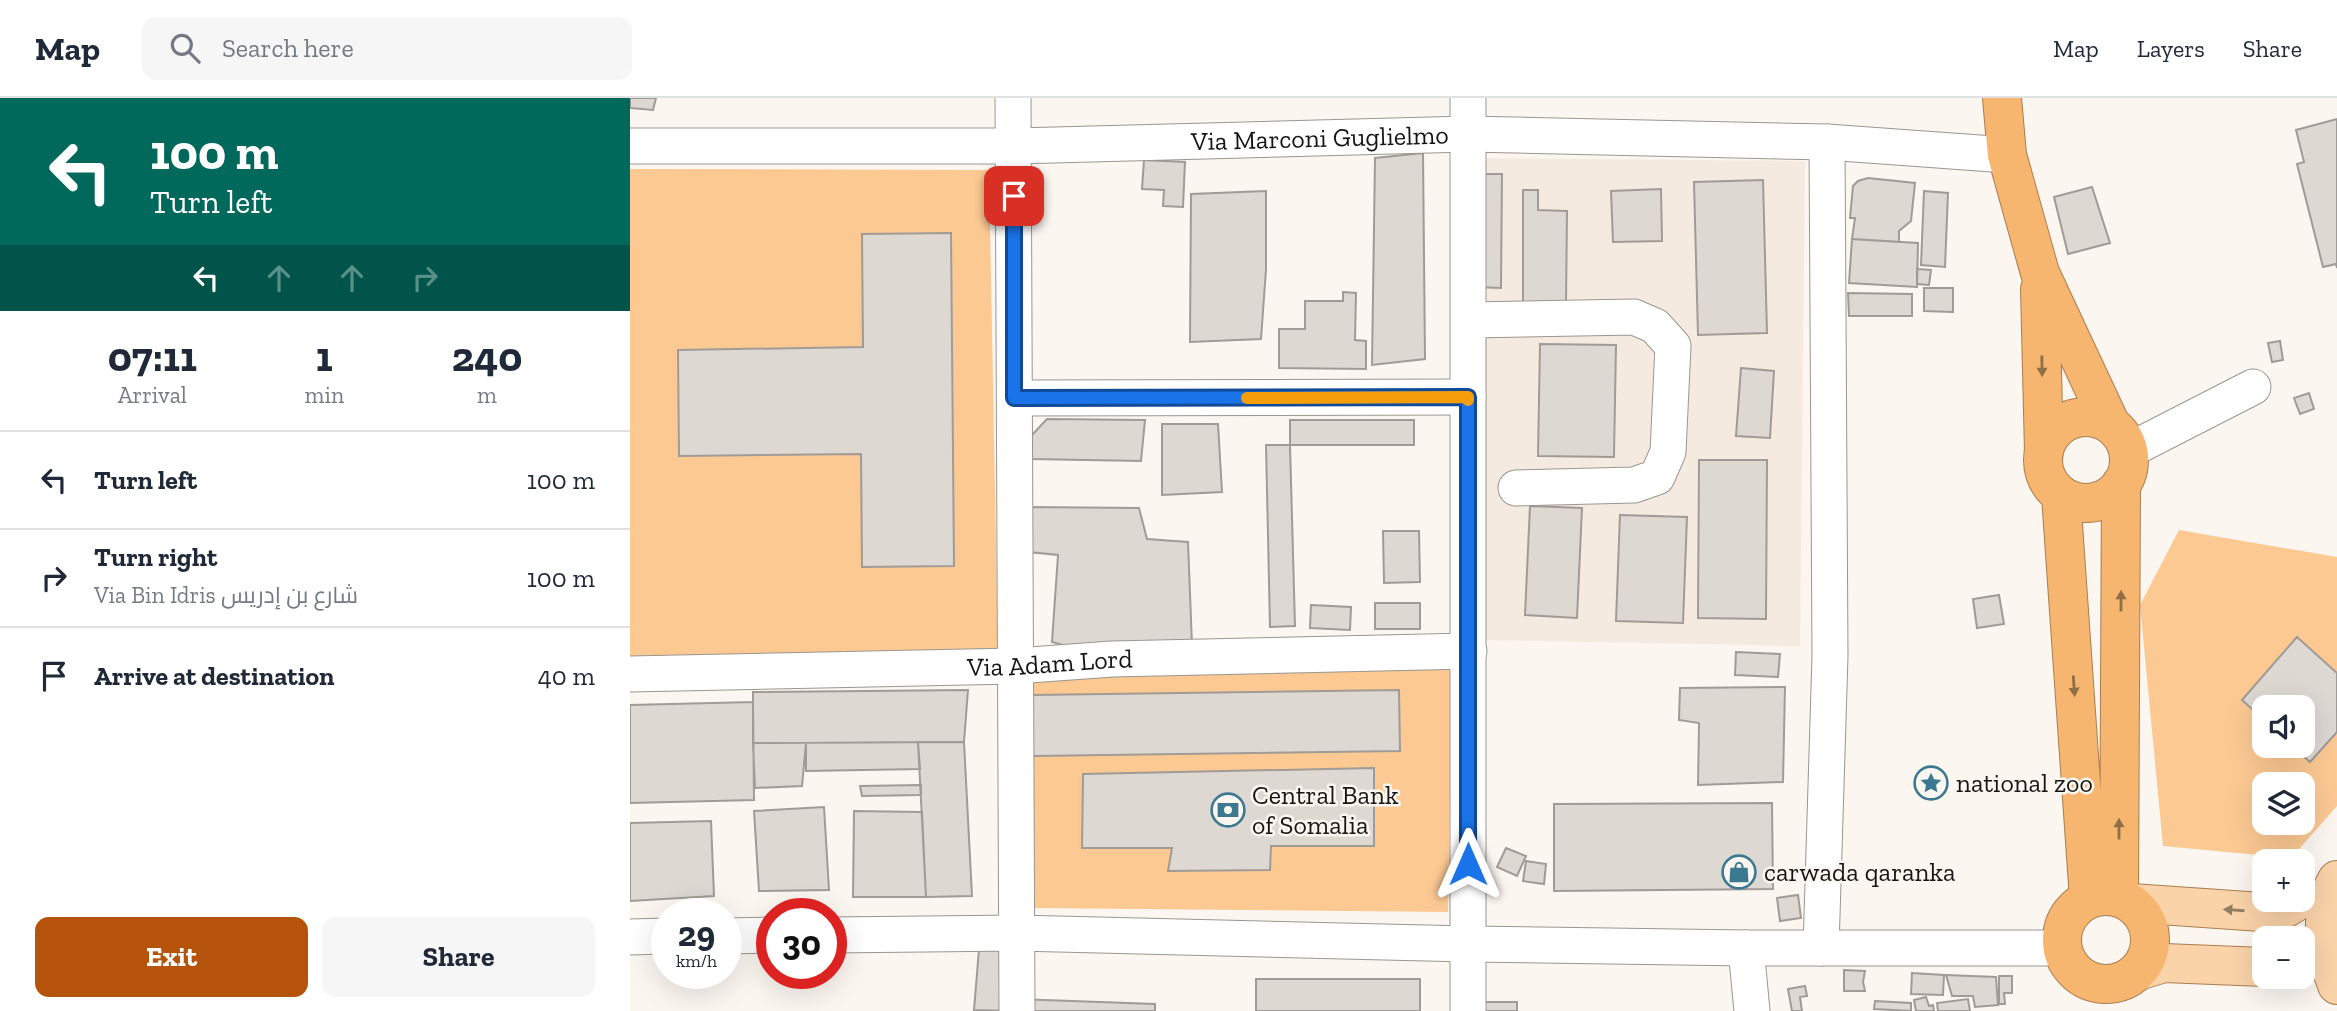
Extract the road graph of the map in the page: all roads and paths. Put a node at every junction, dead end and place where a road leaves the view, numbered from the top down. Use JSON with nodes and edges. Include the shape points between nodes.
{"nodes":[{"id":1,"x":1013,"y":98,"type":"edge"},
{"id":2,"x":1468,"y":98,"type":"edge"},
{"id":3,"x":2002,"y":98,"type":"edge"},
{"id":4,"x":1468,"y":134,"type":"junction"},
{"id":5,"x":1827,"y":142,"type":"junction"},
{"id":6,"x":630,"y":146,"type":"edge"},
{"id":7,"x":1014,"y":146,"type":"junction"},
{"id":8,"x":2007,"y":155,"type":"junction"},
{"id":9,"x":2040,"y":273,"type":"junction"},
{"id":10,"x":1469,"y":320,"type":"junction"},
{"id":11,"x":2253,"y":387,"type":"dead end"},
{"id":12,"x":1468,"y":397,"type":"junction"},
{"id":13,"x":1014,"y":398,"type":"junction"},
{"id":14,"x":2044,"y":452,"type":"junction"},
{"id":15,"x":2120,"y":454,"type":"junction"},
{"id":16,"x":1516,"y":488,"type":"dead end"},
{"id":17,"x":2061,"y":496,"type":"junction"},
{"id":18,"x":1469,"y":651,"type":"junction"},
{"id":19,"x":1015,"y":666,"type":"junction"},
{"id":20,"x":630,"y":674,"type":"edge"},
{"id":21,"x":2337,"y":869,"type":"edge"},
{"id":22,"x":2337,"y":880,"type":"edge"},
{"id":23,"x":2315,"y":889,"type":"edge"},
{"id":24,"x":2113,"y":900,"type":"junction"},
{"id":25,"x":2252,"y":911,"type":"edge"},
{"id":26,"x":1017,"y":933,"type":"junction"},
{"id":27,"x":847,"y":935,"type":"edge"},
{"id":28,"x":651,"y":936,"type":"edge"},
{"id":29,"x":630,"y":937,"type":"edge"},
{"id":30,"x":1468,"y":944,"type":"junction"},
{"id":31,"x":1746,"y":948,"type":"junction"},
{"id":32,"x":1822,"y":948,"type":"junction"},
{"id":33,"x":2252,"y":967,"type":"edge"},
{"id":34,"x":2077,"y":979,"type":"edge"},
{"id":35,"x":2315,"y":984,"type":"edge"},
{"id":36,"x":2337,"y":985,"type":"edge"},
{"id":37,"x":2131,"y":988,"type":"edge"},
{"id":38,"x":2337,"y":997,"type":"edge"},
{"id":39,"x":1017,"y":1011,"type":"edge"},
{"id":40,"x":1468,"y":1011,"type":"edge"},
{"id":41,"x":1752,"y":1011,"type":"edge"}],
"edges":[{"from":1,"to":7,"type":"street"},
{"from":2,"to":4,"type":"street"},
{"from":3,"to":8,"type":"highway"},
{"from":4,"to":5,"type":"street","name":"Via Marconi Guglielmo"},
{"from":4,"to":7,"type":"street","name":"Via Marconi Guglielmo"},
{"from":4,"to":10,"type":"street"},
{"from":5,"to":8,"type":"street","name":"Via Marconi Guglielmo"},
{"from":5,"to":32,"type":"street","via":[[1830,656]]},
{"from":6,"to":7,"type":"street","name":"Via Marconi Guglielmo"},
{"from":7,"to":13,"type":"street"},
{"from":8,"to":9,"type":"highway"},
{"from":9,"to":14,"type":"highway","one_way":true},
{"from":9,"to":15,"type":"highway"},
{"from":10,"to":12,"type":"street"},
{"from":10,"to":16,"type":"street","via":[[1634,317],[1655,326],[1673,346],[1668,452],[1657,477],[1634,485]]},
{"from":11,"to":15,"type":"street"},
{"from":12,"to":13,"type":"street"},
{"from":12,"to":18,"type":"street"},
{"from":13,"to":19,"type":"street"},
{"from":14,"to":15,"type":"highway","via":[[2053,433],[2070,420],[2084,417],[2098,419]]},
{"from":14,"to":17,"type":"highway","via":[[2046,476]]},
{"from":15,"to":17,"type":"highway","via":[[2112,494],[2087,503]]},
{"from":24,"to":15,"type":"highway","one_way":true},
{"from":17,"to":24,"type":"highway","one_way":true},
{"from":18,"to":19,"type":"street","name":"Via Adam Lord","via":[[1112,659]]},
{"from":18,"to":30,"type":"street"},
{"from":19,"to":20,"type":"street","name":"Via Adam Lord"},
{"from":19,"to":26,"type":"street"},
{"from":21,"to":23,"type":"main road"},
{"from":22,"to":36,"type":"main road","via":[[2325,923],[2327,954]]},
{"from":25,"to":24,"type":"main road","one_way":true},
{"from":24,"to":34,"type":"highway","via":[[2076,907],[2067,919],[2062,933]]},
{"from":24,"to":37,"type":"highway","via":[[2141,912],[2151,935],[2150,949]]},
{"from":26,"to":27,"type":"street"},
{"from":26,"to":30,"type":"street"},
{"from":26,"to":39,"type":"street"},
{"from":28,"to":29,"type":"street"},
{"from":30,"to":31,"type":"street"},
{"from":30,"to":40,"type":"street"},
{"from":31,"to":32,"type":"street"},
{"from":31,"to":41,"type":"street"},
{"from":32,"to":34,"type":"street"},
{"from":33,"to":37,"type":"main road","via":[[2164,963]]},
{"from":34,"to":37,"type":"highway"},
{"from":35,"to":38,"type":"main road"}]}
